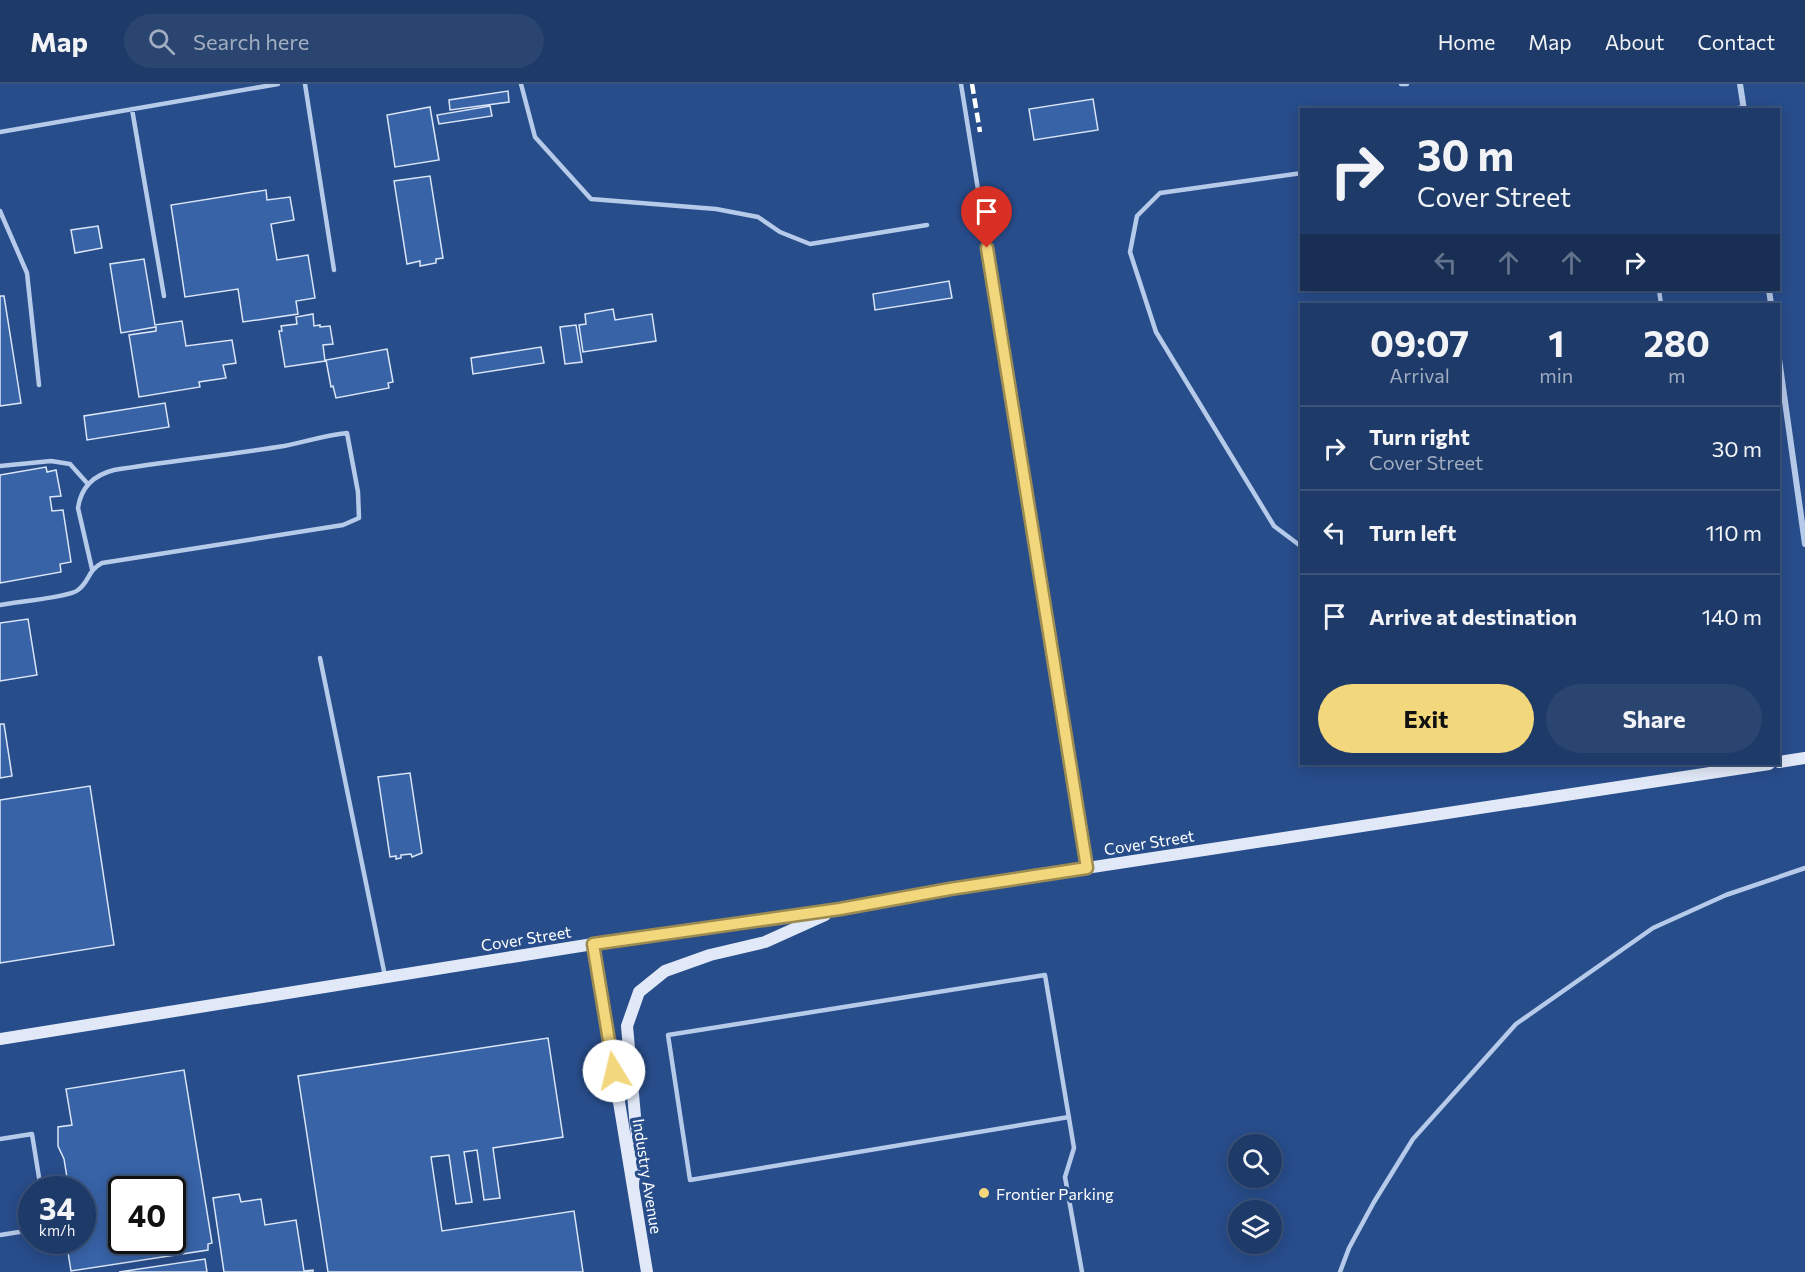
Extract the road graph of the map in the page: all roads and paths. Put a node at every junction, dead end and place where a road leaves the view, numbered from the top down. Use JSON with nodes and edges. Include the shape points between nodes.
{"nodes":[{"id":1,"x":278,"y":84,"type":"edge"},
{"id":2,"x":305,"y":84,"type":"edge"},
{"id":3,"x":521,"y":84,"type":"edge"},
{"id":4,"x":961,"y":84,"type":"edge"},
{"id":5,"x":1401,"y":84,"type":"edge"},
{"id":6,"x":1407,"y":84,"type":"edge"},
{"id":7,"x":1740,"y":84,"type":"edge"},
{"id":8,"x":1744,"y":108,"type":"edge"},
{"id":9,"x":132,"y":109,"type":"junction"},
{"id":10,"x":0,"y":132,"type":"edge"},
{"id":11,"x":1300,"y":173,"type":"edge"},
{"id":12,"x":0,"y":212,"type":"edge"},
{"id":13,"x":927,"y":225,"type":"dead end"},
{"id":14,"x":334,"y":270,"type":"dead end"},
{"id":15,"x":164,"y":296,"type":"dead end"},
{"id":16,"x":1780,"y":366,"type":"edge"},
{"id":17,"x":39,"y":385,"type":"dead end"},
{"id":18,"x":0,"y":466,"type":"edge"},
{"id":19,"x":87,"y":483,"type":"junction"},
{"id":20,"x":1805,"y":544,"type":"edge"},
{"id":21,"x":1300,"y":546,"type":"edge"},
{"id":22,"x":92,"y":568,"type":"junction"},
{"id":23,"x":0,"y":605,"type":"edge"},
{"id":24,"x":320,"y":658,"type":"dead end"},
{"id":25,"x":1805,"y":758,"type":"edge"},
{"id":26,"x":1780,"y":762,"type":"edge"},
{"id":27,"x":1762,"y":765,"type":"edge"},
{"id":28,"x":1087,"y":868,"type":"junction"},
{"id":29,"x":1805,"y":868,"type":"edge"},
{"id":30,"x":840,"y":909,"type":"junction"},
{"id":31,"x":593,"y":944,"type":"junction"},
{"id":32,"x":385,"y":976,"type":"junction"},
{"id":33,"x":0,"y":1039,"type":"edge"},
{"id":34,"x":1069,"y":1117,"type":"junction"},
{"id":35,"x":0,"y":1139,"type":"edge"},
{"id":36,"x":39,"y":1176,"type":"edge"},
{"id":37,"x":633,"y":1187,"type":"junction"},
{"id":38,"x":18,"y":1232,"type":"edge"},
{"id":39,"x":0,"y":1235,"type":"edge"},
{"id":40,"x":647,"y":1272,"type":"edge"},
{"id":41,"x":1082,"y":1272,"type":"edge"},
{"id":42,"x":1340,"y":1272,"type":"edge"}],
"edges":[{"from":1,"to":9,"type":"lane"},
{"from":2,"to":14,"type":"lane"},
{"from":3,"to":13,"type":"lane","via":[[535,137],[591,199],[716,209],[758,217],[780,232],[810,244]]},
{"from":4,"to":28,"type":"lane"},
{"from":5,"to":6,"type":"lane"},
{"from":7,"to":8,"type":"street"},
{"from":9,"to":10,"type":"lane"},
{"from":9,"to":15,"type":"lane"},
{"from":11,"to":21,"type":"lane","via":[[1160,193],[1137,216],[1130,252],[1156,332],[1274,526]]},
{"from":12,"to":17,"type":"lane","via":[[27,273]]},
{"from":16,"to":20,"type":"street"},
{"from":18,"to":19,"type":"lane","via":[[51,460],[70,465]]},
{"from":19,"to":22,"type":"lane","via":[[78,508]]},
{"from":19,"to":22,"type":"lane","via":[[114,470],[285,446],[347,433],[360,512],[358,518],[343,525],[102,563]]},
{"from":22,"to":23,"type":"lane","via":[[76,592]]},
{"from":24,"to":32,"type":"lane"},
{"from":25,"to":26,"type":"street"},
{"from":27,"to":28,"type":"street","name":"Cover Street"},
{"from":28,"to":30,"type":"street","name":"Cover Street"},
{"from":29,"to":42,"type":"lane","via":[[1726,895],[1653,928],[1516,1024],[1413,1139],[1374,1202]]},
{"from":30,"to":31,"type":"street","name":"Cover Street"},
{"from":30,"to":37,"type":"street","via":[[765,942],[665,971],[639,992],[627,1026],[637,1139]]},
{"from":31,"to":32,"type":"street","name":"Cover Street"},
{"from":31,"to":37,"type":"street","name":"Industry Avenue"},
{"from":32,"to":33,"type":"street","name":"Cover Street"},
{"from":34,"to":34,"type":"lane","via":[[1045,975],[668,1035],[690,1180]]},
{"from":34,"to":41,"type":"lane","via":[[1074,1148],[1065,1177]]},
{"from":35,"to":36,"type":"lane","via":[[32,1134]]},
{"from":37,"to":40,"type":"street","name":"Industry Avenue"},
{"from":38,"to":39,"type":"lane"}]}
